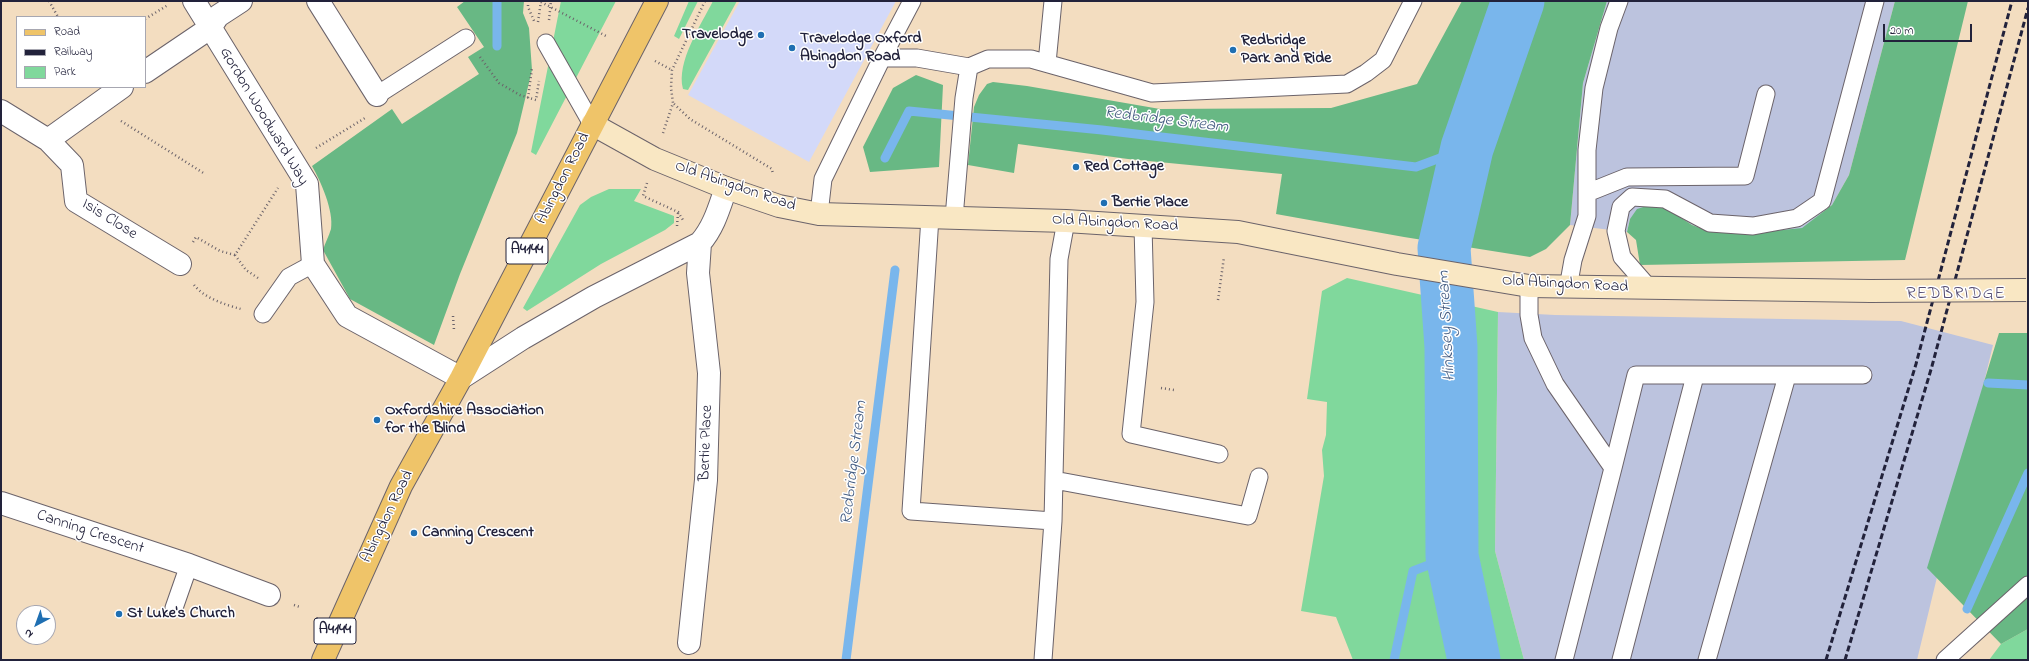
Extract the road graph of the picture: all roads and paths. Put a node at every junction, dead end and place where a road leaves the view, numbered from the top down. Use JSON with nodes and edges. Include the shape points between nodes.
{"nodes":[{"id":1,"x":48,"y":1,"type":"edge"},
{"id":2,"x":173,"y":1,"type":"edge"},
{"id":3,"x":194,"y":1,"type":"edge"},
{"id":4,"x":241,"y":1,"type":"edge"},
{"id":5,"x":318,"y":1,"type":"edge"},
{"id":6,"x":551,"y":1,"type":"edge"},
{"id":7,"x":657,"y":1,"type":"edge"},
{"id":8,"x":705,"y":1,"type":"edge"},
{"id":9,"x":912,"y":1,"type":"edge"},
{"id":10,"x":1053,"y":1,"type":"edge"},
{"id":11,"x":1413,"y":1,"type":"edge"},
{"id":12,"x":1619,"y":1,"type":"edge"},
{"id":13,"x":1875,"y":1,"type":"edge"},
{"id":14,"x":541,"y":2,"type":"edge"},
{"id":15,"x":550,"y":7,"type":"junction"},
{"id":16,"x":57,"y":16,"type":"edge"},
{"id":17,"x":146,"y":18,"type":"edge"},
{"id":18,"x":210,"y":28,"type":"junction"},
{"id":19,"x":607,"y":37,"type":"dead end"},
{"id":20,"x":466,"y":38,"type":"joint"},
{"id":21,"x":546,"y":43,"type":"dead end"},
{"id":22,"x":882,"y":58,"type":"junction"},
{"id":23,"x":1047,"y":62,"type":"junction"},
{"id":24,"x":969,"y":67,"type":"junction"},
{"id":25,"x":146,"y":71,"type":"edge"},
{"id":26,"x":120,"y":88,"type":"edge"},
{"id":27,"x":1766,"y":94,"type":"dead end"},
{"id":28,"x":377,"y":95,"type":"joint"},
{"id":29,"x":536,"y":100,"type":"dead end"},
{"id":30,"x":95,"y":105,"type":"junction"},
{"id":31,"x":1,"y":111,"type":"edge"},
{"id":32,"x":592,"y":124,"type":"junction"},
{"id":33,"x":48,"y":140,"type":"junction"},
{"id":34,"x":205,"y":174,"type":"dead end"},
{"id":35,"x":1627,"y":177,"type":"junction"},
{"id":36,"x":726,"y":188,"type":"junction"},
{"id":37,"x":1587,"y":193,"type":"junction"},
{"id":38,"x":643,"y":196,"type":"dead end"},
{"id":39,"x":1632,"y":197,"type":"junction"},
{"id":40,"x":779,"y":206,"type":"junction"},
{"id":41,"x":819,"y":214,"type":"junction"},
{"id":42,"x":930,"y":217,"type":"junction"},
{"id":43,"x":954,"y":218,"type":"junction"},
{"id":44,"x":1066,"y":221,"type":"junction"},
{"id":45,"x":1143,"y":226,"type":"junction"},
{"id":46,"x":700,"y":243,"type":"junction"},
{"id":47,"x":1225,"y":255,"type":"dead end"},
{"id":48,"x":180,"y":264,"type":"joint"},
{"id":49,"x":313,"y":264,"type":"junction"},
{"id":50,"x":1529,"y":286,"type":"junction"},
{"id":51,"x":1568,"y":288,"type":"junction"},
{"id":52,"x":1656,"y":289,"type":"junction"},
{"id":53,"x":2027,"y":290,"type":"edge"},
{"id":54,"x":1218,"y":300,"type":"dead end"},
{"id":55,"x":224,"y":304,"type":"dead end"},
{"id":56,"x":263,"y":314,"type":"dead end"},
{"id":57,"x":1863,"y":375,"type":"dead end"},
{"id":58,"x":1696,"y":376,"type":"junction"},
{"id":59,"x":1787,"y":376,"type":"junction"},
{"id":60,"x":461,"y":378,"type":"junction"},
{"id":61,"x":1219,"y":454,"type":"dead end"},
{"id":62,"x":1613,"y":468,"type":"junction"},
{"id":63,"x":1259,"y":477,"type":"dead end"},
{"id":64,"x":1054,"y":480,"type":"junction"},
{"id":65,"x":1,"y":503,"type":"edge"},
{"id":66,"x":1053,"y":521,"type":"junction"},
{"id":67,"x":189,"y":566,"type":"junction"},
{"id":68,"x":2028,"y":585,"type":"edge"},
{"id":69,"x":269,"y":595,"type":"dead end"},
{"id":70,"x":174,"y":608,"type":"dead end"},
{"id":71,"x":689,"y":643,"type":"dead end"},
{"id":72,"x":323,"y":660,"type":"edge"},
{"id":73,"x":1043,"y":660,"type":"edge"},
{"id":74,"x":1564,"y":660,"type":"edge"},
{"id":75,"x":1621,"y":660,"type":"edge"},
{"id":76,"x":1707,"y":660,"type":"edge"},
{"id":77,"x":1945,"y":660,"type":"edge"}],
"edges":[{"from":1,"to":16,"type":"path"},
{"from":2,"to":17,"type":"path"},
{"from":3,"to":18,"type":"street","name":"Gordon Woodward Way"},
{"from":4,"to":18,"type":"street","via":[[218,16]]},
{"from":5,"to":28,"type":"street"},
{"from":6,"to":15,"type":"path"},
{"from":7,"to":32,"type":"main road","name":"Abingdon Road","number":"A4144"},
{"from":8,"to":40,"type":"path","via":[[672,70],[673,103],[690,119],[772,169]]},
{"from":9,"to":22,"type":"lane"},
{"from":10,"to":23,"type":"lane"},
{"from":11,"to":23,"type":"lane","via":[[1383,60],[1347,84],[1152,93]]},
{"from":12,"to":37,"type":"lane","via":[[1609,28],[1594,88],[1587,150]]},
{"from":13,"to":39,"type":"lane","via":[[1822,201],[1796,218],[1753,226],[1710,223],[1665,199]]},
{"from":14,"to":15,"type":"path"},
{"from":15,"to":19,"type":"path"},
{"from":18,"to":25,"type":"street"},
{"from":18,"to":49,"type":"street","name":"Gordon Woodward Way","via":[[307,184]]},
{"from":20,"to":28,"type":"lane"},
{"from":20,"to":29,"type":"path","via":[[499,83],[520,95]]},
{"from":21,"to":32,"type":"lane"},
{"from":22,"to":24,"type":"lane","via":[[917,58]]},
{"from":22,"to":41,"type":"lane","via":[[823,179]]},
{"from":23,"to":24,"type":"lane","via":[[1031,59],[988,59]]},
{"from":24,"to":43,"type":"lane"},
{"from":26,"to":30,"type":"street"},
{"from":27,"to":35,"type":"lane","via":[[1744,176]]},
{"from":30,"to":33,"type":"street"},
{"from":30,"to":34,"type":"path"},
{"from":31,"to":33,"type":"street"},
{"from":32,"to":36,"type":"street","name":"Old Abingdon Road","via":[[655,159]]},
{"from":32,"to":60,"type":"main road","name":"Abingdon Road","number":"A4144"},
{"from":33,"to":48,"type":"street","name":"Isis Close","via":[[72,165],[76,201]]},
{"from":35,"to":37,"type":"lane"},
{"from":35,"to":39,"type":"lane"},
{"from":36,"to":40,"type":"street","name":"Old Abingdon Road"},
{"from":36,"to":46,"type":"street","name":"Abingdon Road","via":[[715,221]]},
{"from":37,"to":51,"type":"lane","via":[[1587,216],[1573,260]]},
{"from":38,"to":46,"type":"path","via":[[678,212]]},
{"from":39,"to":52,"type":"lane","via":[[1621,207],[1616,231],[1622,257]]},
{"from":40,"to":41,"type":"street","name":"Old Abingdon Road"},
{"from":41,"to":42,"type":"street","name":"Old Abingdon Road"},
{"from":42,"to":43,"type":"street","name":"Old Abingdon Road"},
{"from":42,"to":66,"type":"lane","via":[[911,511]]},
{"from":43,"to":44,"type":"street","name":"Old Abingdon Road"},
{"from":44,"to":45,"type":"street","name":"Old Abingdon Road"},
{"from":44,"to":64,"type":"lane","via":[[1059,259]]},
{"from":45,"to":50,"type":"street","name":"Old Abingdon Road","via":[[1238,232],[1397,264]]},
{"from":45,"to":61,"type":"lane","via":[[1145,302],[1131,434]]},
{"from":46,"to":60,"type":"street","name":"Abingdon Road","via":[[594,297]]},
{"from":46,"to":71,"type":"street","name":"Bertie Place","via":[[698,273],[709,373],[706,480]]},
{"from":47,"to":54,"type":"path"},
{"from":48,"to":55,"type":"path","via":[[198,289]]},
{"from":49,"to":56,"type":"lane","via":[[289,277]]},
{"from":49,"to":60,"type":"street","name":"Gordon Woodward Way","via":[[346,316]]},
{"from":50,"to":51,"type":"street","name":"Old Abingdon Road"},
{"from":50,"to":62,"type":"lane","via":[[1528,315],[1533,338],[1554,384]]},
{"from":51,"to":52,"type":"street","name":"Old Abingdon Road"},
{"from":52,"to":53,"type":"street","name":"Old Abingdon Road","bridge":true},
{"from":57,"to":59,"type":"lane"},
{"from":58,"to":59,"type":"lane"},
{"from":58,"to":62,"type":"lane","via":[[1636,375]]},
{"from":58,"to":75,"type":"lane"},
{"from":59,"to":76,"type":"lane"},
{"from":60,"to":72,"type":"main road","name":"Abingdon Road","number":"A4144","via":[[401,486]]},
{"from":62,"to":74,"type":"lane"},
{"from":63,"to":64,"type":"lane","via":[[1248,516]]},
{"from":64,"to":66,"type":"lane"},
{"from":65,"to":67,"type":"street","name":"Canning Crescent"},
{"from":66,"to":73,"type":"lane"},
{"from":67,"to":69,"type":"street","name":"Canning Crescent"},
{"from":67,"to":70,"type":"lane"},
{"from":68,"to":77,"type":"lane"}]}
